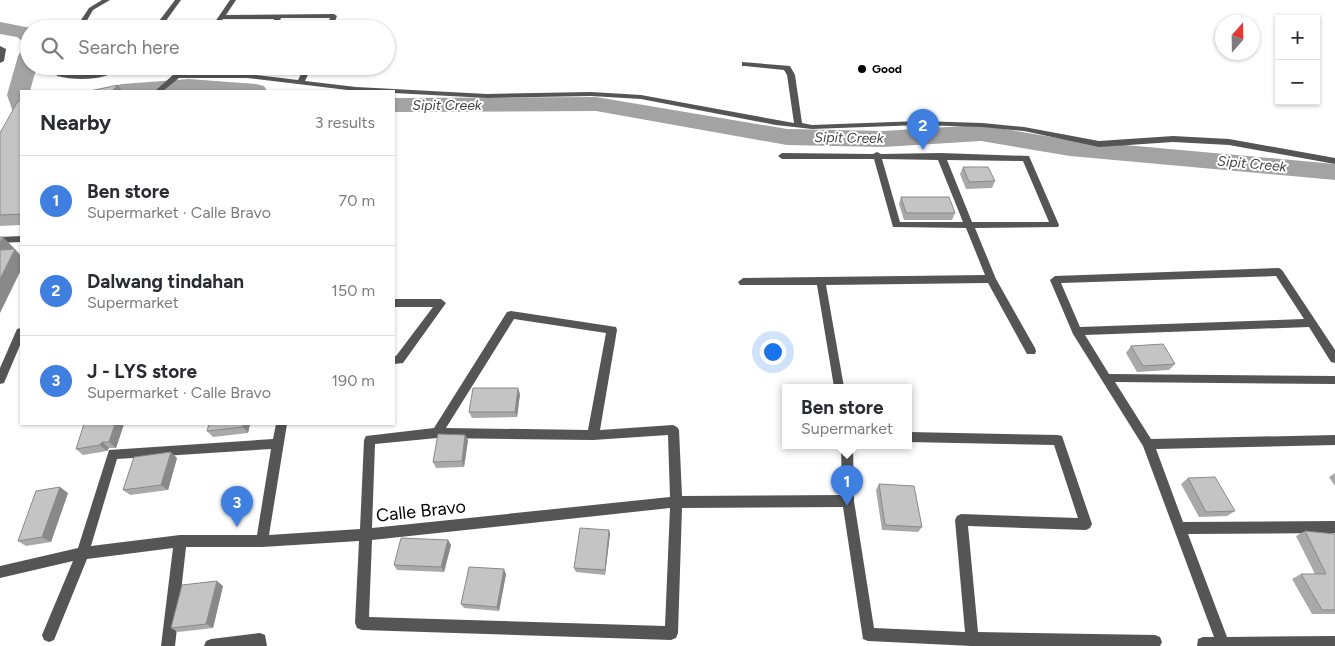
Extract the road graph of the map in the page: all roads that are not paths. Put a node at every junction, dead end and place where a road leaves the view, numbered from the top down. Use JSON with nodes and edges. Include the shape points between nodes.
{"nodes":[{"id":1,"x":107,"y":0,"type":"edge"},
{"id":2,"x":178,"y":0,"type":"edge"},
{"id":3,"x":233,"y":0,"type":"edge"},
{"id":4,"x":279,"y":16,"type":"junction"},
{"id":5,"x":222,"y":17,"type":"junction"},
{"id":6,"x":83,"y":20,"type":"edge"},
{"id":7,"x":163,"y":20,"type":"edge"},
{"id":8,"x":220,"y":20,"type":"edge"},
{"id":9,"x":277,"y":20,"type":"edge"},
{"id":10,"x":332,"y":20,"type":"edge"},
{"id":11,"x":0,"y":48,"type":"edge"},
{"id":12,"x":0,"y":61,"type":"edge"},
{"id":13,"x":745,"y":64,"type":"dead end"},
{"id":14,"x":67,"y":75,"type":"edge"},
{"id":15,"x":85,"y":75,"type":"edge"},
{"id":16,"x":304,"y":75,"type":"edge"},
{"id":17,"x":180,"y":76,"type":"joint"},
{"id":18,"x":247,"y":76,"type":"joint"},
{"id":19,"x":300,"y":83,"type":"junction"},
{"id":20,"x":160,"y":90,"type":"edge"},
{"id":21,"x":798,"y":126,"type":"junction"},
{"id":22,"x":877,"y":155,"type":"junction"},
{"id":23,"x":782,"y":156,"type":"dead end"},
{"id":24,"x":940,"y":156,"type":"junction"},
{"id":25,"x":1335,"y":161,"type":"edge"},
{"id":26,"x":968,"y":224,"type":"junction"},
{"id":27,"x":20,"y":239,"type":"edge"},
{"id":28,"x":0,"y":240,"type":"edge"},
{"id":29,"x":991,"y":279,"type":"junction"},
{"id":30,"x":821,"y":281,"type":"junction"},
{"id":31,"x":743,"y":282,"type":"dead end"},
{"id":32,"x":395,"y":304,"type":"edge"},
{"id":33,"x":1311,"y":323,"type":"junction"},
{"id":34,"x":1077,"y":331,"type":"junction"},
{"id":35,"x":20,"y":334,"type":"edge"},
{"id":36,"x":1031,"y":351,"type":"dead end"},
{"id":37,"x":1335,"y":359,"type":"edge"},
{"id":38,"x":395,"y":360,"type":"edge"},
{"id":39,"x":1108,"y":378,"type":"junction"},
{"id":40,"x":0,"y":380,"type":"edge"},
{"id":41,"x":1335,"y":380,"type":"edge"},
{"id":42,"x":838,"y":384,"type":"edge"},
{"id":43,"x":281,"y":425,"type":"edge"},
{"id":44,"x":437,"y":432,"type":"junction"},
{"id":45,"x":593,"y":435,"type":"junction"},
{"id":46,"x":912,"y":437,"type":"edge"},
{"id":47,"x":1335,"y":440,"type":"edge"},
{"id":48,"x":276,"y":444,"type":"junction"},
{"id":49,"x":1148,"y":444,"type":"junction"},
{"id":50,"x":847,"y":449,"type":"edge"},
{"id":51,"x":848,"y":501,"type":"junction"},
{"id":52,"x":676,"y":502,"type":"junction"},
{"id":53,"x":1335,"y":527,"type":"edge"},
{"id":54,"x":1182,"y":528,"type":"junction"},
{"id":55,"x":365,"y":535,"type":"junction"},
{"id":56,"x":180,"y":541,"type":"junction"},
{"id":57,"x":262,"y":541,"type":"junction"},
{"id":58,"x":83,"y":553,"type":"junction"},
{"id":59,"x":0,"y":572,"type":"edge"},
{"id":60,"x":49,"y":635,"type":"dead end"},
{"id":61,"x":972,"y":639,"type":"junction"},
{"id":62,"x":1155,"y":642,"type":"dead end"},
{"id":63,"x":1335,"y":643,"type":"edge"},
{"id":64,"x":1202,"y":644,"type":"dead end"},
{"id":65,"x":1224,"y":645,"type":"edge"},
{"id":66,"x":168,"y":646,"type":"edge"},
{"id":67,"x":211,"y":646,"type":"edge"},
{"id":68,"x":260,"y":646,"type":"edge"}],
"edges":[{"from":1,"to":6,"type":"street"},
{"from":2,"to":7,"type":"street"},
{"from":3,"to":5,"type":"street"},
{"from":4,"to":5,"type":"street"},
{"from":4,"to":9,"type":"street"},
{"from":4,"to":10,"type":"street","via":[[334,16]]},
{"from":5,"to":8,"type":"street"},
{"from":11,"to":12,"type":"street"},
{"from":13,"to":21,"type":"street","via":[[787,68]]},
{"from":14,"to":15,"type":"street"},
{"from":16,"to":19,"type":"street"},
{"from":17,"to":18,"type":"street"},
{"from":17,"to":20,"type":"street","via":[[168,81]]},
{"from":18,"to":19,"type":"street"},
{"from":19,"to":21,"type":"street","via":[[487,96],[641,96]]},
{"from":21,"to":25,"type":"street","via":[[982,125],[1024,128],[1099,144],[1173,139],[1229,142]]},
{"from":22,"to":23,"type":"street"},
{"from":22,"to":24,"type":"street"},
{"from":22,"to":26,"type":"street","via":[[896,225]]},
{"from":24,"to":26,"type":"street"},
{"from":24,"to":26,"type":"street","via":[[1026,158],[1055,225]]},
{"from":26,"to":29,"type":"street"},
{"from":27,"to":28,"type":"street"},
{"from":29,"to":30,"type":"street"},
{"from":29,"to":36,"type":"street"},
{"from":30,"to":31,"type":"street"},
{"from":30,"to":42,"type":"street"},
{"from":32,"to":38,"type":"street","via":[[441,303],[400,360]]},
{"from":33,"to":34,"type":"street"},
{"from":33,"to":34,"type":"street","via":[[1279,272],[1055,280]]},
{"from":33,"to":37,"type":"street"},
{"from":34,"to":39,"type":"street"},
{"from":35,"to":40,"type":"street"},
{"from":39,"to":41,"type":"street"},
{"from":39,"to":49,"type":"street"},
{"from":43,"to":48,"type":"street"},
{"from":44,"to":45,"type":"street"},
{"from":44,"to":45,"type":"street","via":[[511,315],[612,330]]},
{"from":44,"to":55,"type":"street","via":[[370,440]]},
{"from":45,"to":52,"type":"street","via":[[673,430]]},
{"from":46,"to":61,"type":"street","via":[[1058,440],[1086,524],[962,520]]},
{"from":47,"to":49,"type":"street"},
{"from":48,"to":57,"type":"street"},
{"from":48,"to":58,"type":"street","via":[[113,454]]},
{"from":49,"to":54,"type":"street"},
{"from":50,"to":51,"type":"street"},
{"from":51,"to":52,"type":"street","name":"Calle Bravo"},
{"from":51,"to":61,"type":"street","via":[[868,634]]},
{"from":52,"to":55,"type":"street","name":"Calle Bravo"},
{"from":52,"to":55,"type":"street","via":[[671,633],[362,624]]},
{"from":53,"to":54,"type":"street"},
{"from":54,"to":65,"type":"street"},
{"from":55,"to":57,"type":"street","name":"Calle Bravo"},
{"from":56,"to":57,"type":"street","name":"Calle Bravo"},
{"from":56,"to":58,"type":"street","name":"Calle Bravo"},
{"from":56,"to":66,"type":"street"},
{"from":58,"to":59,"type":"street","name":"Calle Bravo"},
{"from":58,"to":60,"type":"street"},
{"from":61,"to":62,"type":"street"},
{"from":63,"to":65,"type":"street"},
{"from":64,"to":65,"type":"street"},
{"from":67,"to":68,"type":"street","via":[[260,640]]}]}
